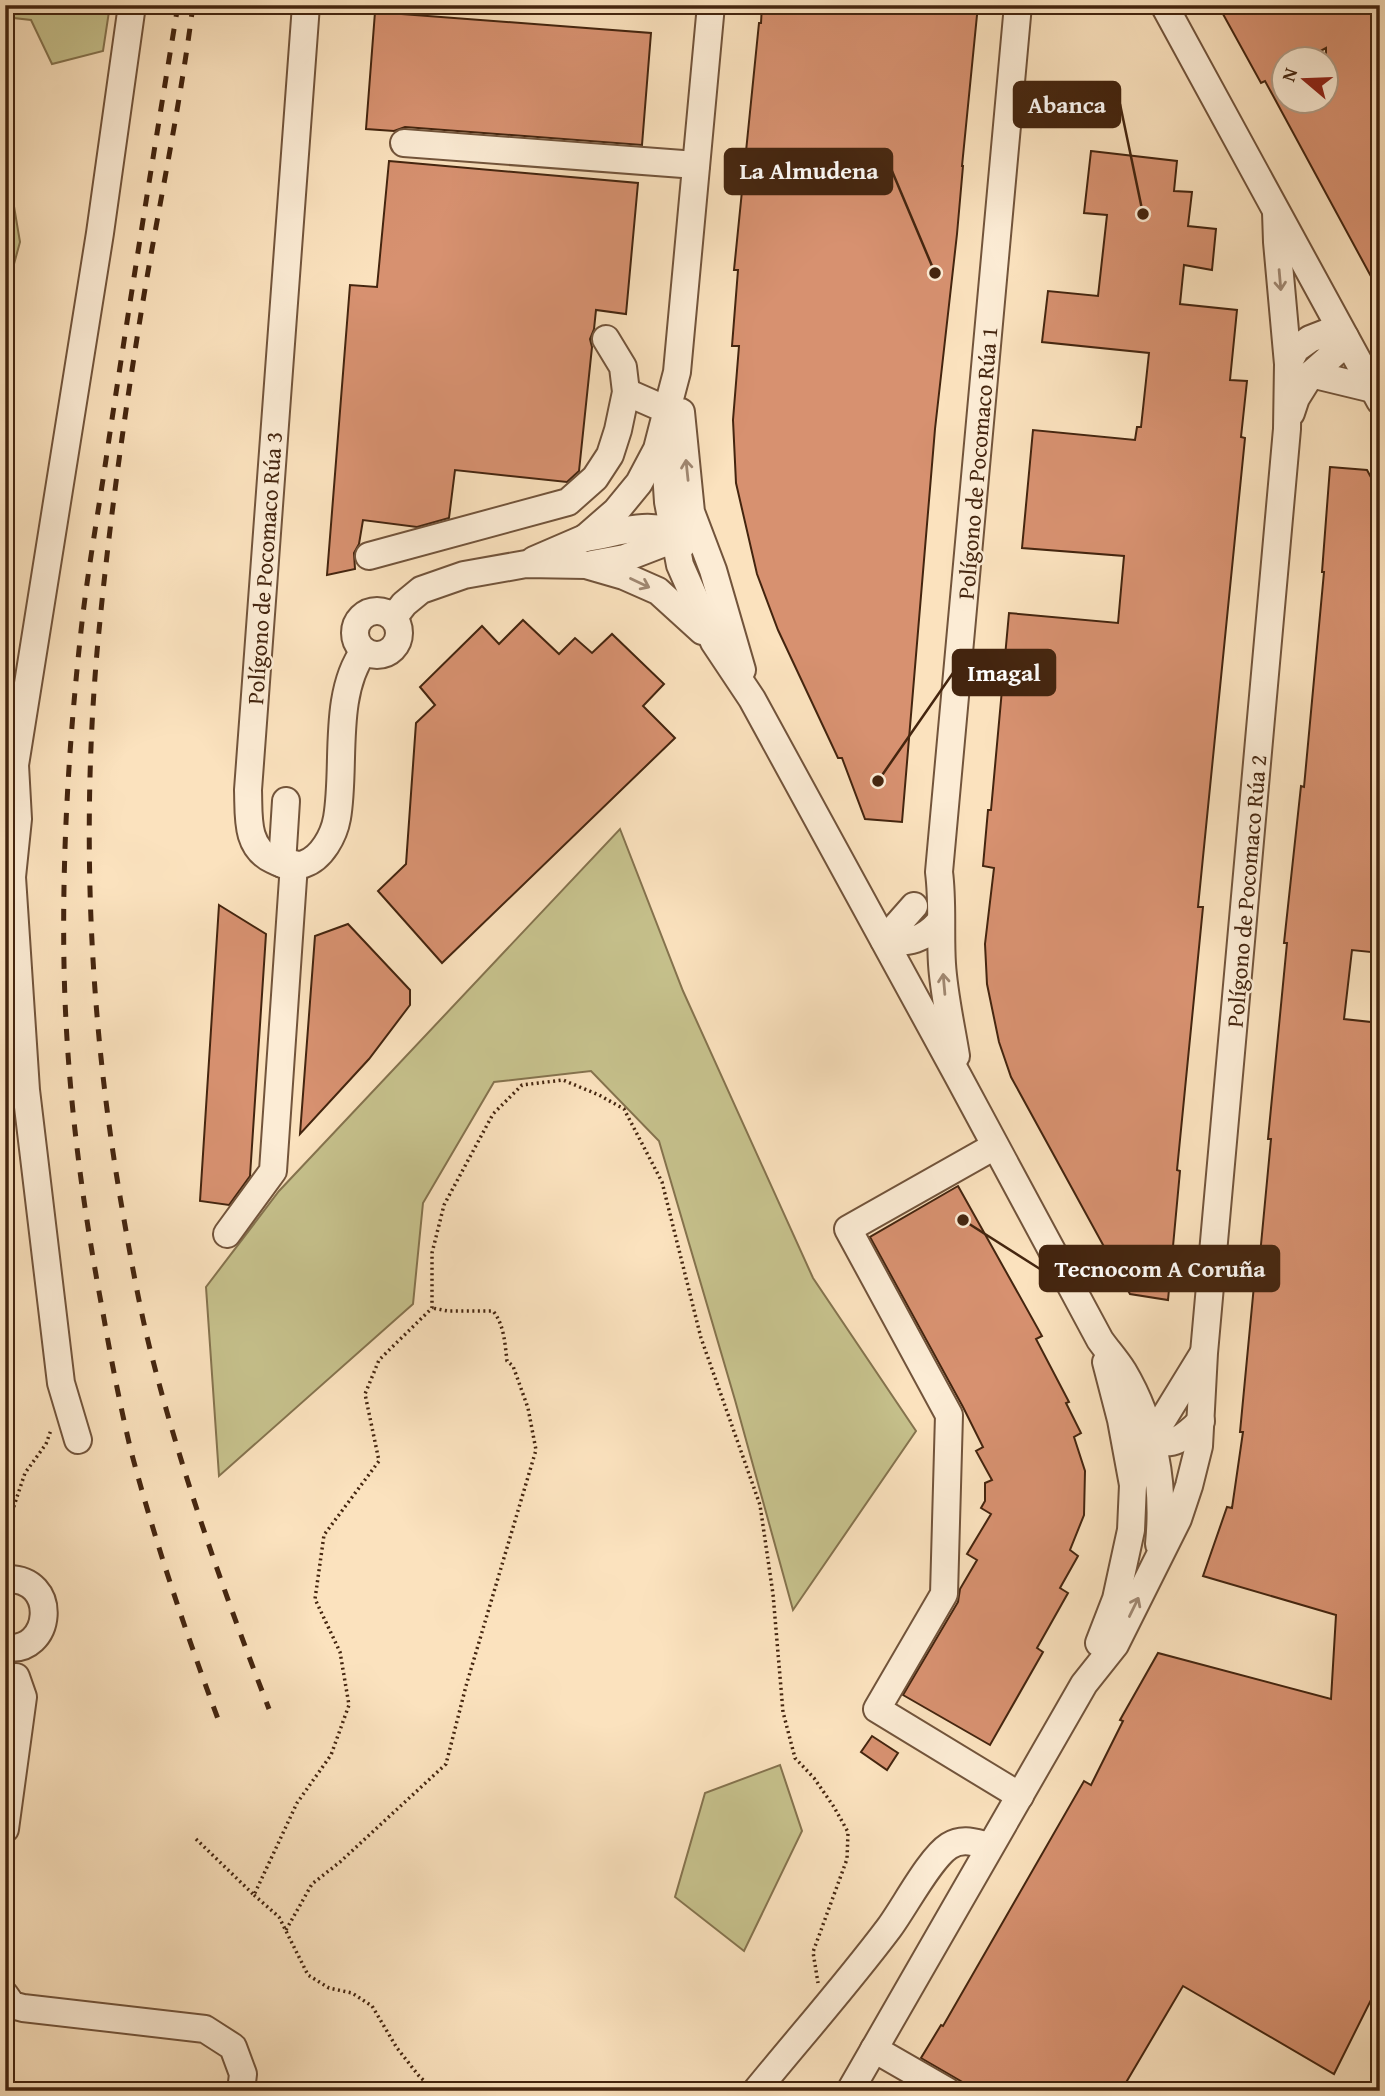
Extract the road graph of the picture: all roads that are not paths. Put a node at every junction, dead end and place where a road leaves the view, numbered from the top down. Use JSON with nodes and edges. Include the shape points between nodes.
{"nodes":[{"id":1,"x":132,"y":5,"type":"edge"},
{"id":2,"x":306,"y":5,"type":"edge"},
{"id":3,"x":710,"y":5,"type":"edge"},
{"id":4,"x":1018,"y":5,"type":"edge"},
{"id":5,"x":1164,"y":5,"type":"edge"},
{"id":6,"x":404,"y":143,"type":"dead end"},
{"id":7,"x":696,"y":165,"type":"junction"},
{"id":8,"x":1276,"y":212,"type":"junction"},
{"id":9,"x":1345,"y":337,"type":"junction"},
{"id":10,"x":606,"y":339,"type":"dead end"},
{"id":11,"x":1299,"y":369,"type":"junction"},
{"id":12,"x":677,"y":372,"type":"junction"},
{"id":13,"x":625,"y":392,"type":"junction"},
{"id":14,"x":1376,"y":395,"type":"edge"},
{"id":15,"x":667,"y":410,"type":"junction"},
{"id":16,"x":691,"y":512,"type":"junction"},
{"id":17,"x":673,"y":533,"type":"junction"},
{"id":18,"x":585,"y":538,"type":"junction"},
{"id":19,"x":369,"y":556,"type":"dead end"},
{"id":20,"x":526,"y":564,"type":"junction"},
{"id":21,"x":586,"y":565,"type":"junction"},
{"id":22,"x":721,"y":635,"type":"junction"},
{"id":23,"x":286,"y":801,"type":"dead end"},
{"id":24,"x":288,"y":864,"type":"junction"},
{"id":25,"x":939,"y":872,"type":"junction"},
{"id":26,"x":854,"y":885,"type":"junction"},
{"id":27,"x":914,"y":906,"type":"junction"},
{"id":28,"x":941,"y":920,"type":"junction"},
{"id":29,"x":884,"y":940,"type":"junction"},
{"id":30,"x":958,"y":1076,"type":"junction"},
{"id":31,"x":995,"y":1146,"type":"junction"},
{"id":32,"x":227,"y":1234,"type":"dead end"},
{"id":33,"x":1100,"y":1340,"type":"junction"},
{"id":34,"x":1204,"y":1353,"type":"junction"},
{"id":35,"x":1123,"y":1370,"type":"junction"},
{"id":36,"x":1182,"y":1389,"type":"junction"},
{"id":37,"x":1121,"y":1420,"type":"junction"},
{"id":38,"x":1201,"y":1421,"type":"junction"},
{"id":39,"x":78,"y":1440,"type":"dead end"},
{"id":40,"x":1152,"y":1441,"type":"junction"},
{"id":41,"x":1133,"y":1485,"type":"junction"},
{"id":42,"x":1157,"y":1560,"type":"junction"},
{"id":43,"x":5,"y":1579,"type":"edge"},
{"id":44,"x":16,"y":1646,"type":"edge"},
{"id":45,"x":16,"y":1677,"type":"junction"},
{"id":46,"x":1084,"y":1684,"type":"junction"},
{"id":47,"x":5,"y":1710,"type":"edge"},
{"id":48,"x":1020,"y":1796,"type":"junction"},
{"id":49,"x":5,"y":1829,"type":"edge"},
{"id":50,"x":990,"y":1846,"type":"junction"},
{"id":51,"x":7,"y":2004,"type":"edge"},
{"id":52,"x":874,"y":2049,"type":"junction"},
{"id":53,"x":241,"y":2091,"type":"edge"},
{"id":54,"x":756,"y":2091,"type":"edge"},
{"id":55,"x":850,"y":2091,"type":"edge"},
{"id":56,"x":947,"y":2091,"type":"edge"}],
"edges":[{"from":1,"to":39,"type":"street","via":[[15,765],[18,819],[12,877],[26,1090],[64,1392]]},
{"from":2,"to":24,"type":"street","name":"Polígono de Pocomaco Rúa 3","via":[[248,790],[250,833],[261,855]]},
{"from":3,"to":7,"type":"street"},
{"from":4,"to":25,"type":"street","name":"Polígono de Pocomaco Rúa 1"},
{"from":5,"to":8,"type":"street"},
{"from":6,"to":7,"type":"street"},
{"from":7,"to":12,"type":"street"},
{"from":8,"to":9,"type":"street"},
{"from":8,"to":11,"type":"street","one_way":true},
{"from":9,"to":11,"type":"street","name":"Polígono de Pocomaco Rúa 2","via":[[1336,352]]},
{"from":9,"to":14,"type":"street"},
{"from":10,"to":13,"type":"street","via":[[623,367]]},
{"from":11,"to":14,"type":"street"},
{"from":11,"to":34,"type":"street","name":"Polígono de Pocomaco Rúa 2","via":[[1287,429]]},
{"from":12,"to":15,"type":"street"},
{"from":16,"to":12,"type":"street","one_way":true},
{"from":13,"to":15,"type":"street"},
{"from":13,"to":19,"type":"street","via":[[610,455],[595,478],[568,502]]},
{"from":15,"to":17,"type":"street","via":[[666,472]]},
{"from":15,"to":18,"type":"street","via":[[657,449],[639,483]]},
{"from":16,"to":17,"type":"street"},
{"from":16,"to":22,"type":"street","via":[[713,570]]},
{"from":17,"to":18,"type":"street","via":[[636,529]]},
{"from":17,"to":21,"type":"street","via":[[664,543],[625,558]]},
{"from":17,"to":22,"type":"street","via":[[688,549]]},
{"from":18,"to":20,"type":"street"},
{"from":20,"to":21,"type":"street"},
{"from":20,"to":24,"type":"street","via":[[464,575],[421,590],[394,617],[400,633],[396,646],[387,653],[364,651],[351,676],[344,713],[337,818],[331,838],[305,864]]},
{"from":21,"to":22,"type":"street","one_way":true,"via":[[658,591]]},
{"from":22,"to":26,"type":"street"},
{"from":23,"to":24,"type":"street"},
{"from":24,"to":32,"type":"street","via":[[273,1171]]},
{"from":25,"to":27,"type":"street"},
{"from":25,"to":28,"type":"street","name":"Polígono de Pocomaco Rúa 1"},
{"from":26,"to":27,"type":"street","via":[[874,899]]},
{"from":26,"to":29,"type":"street"},
{"from":27,"to":29,"type":"street"},
{"from":28,"to":29,"type":"street","via":[[918,940]]},
{"from":30,"to":28,"type":"street","name":"Polígono de Pocomaco Rúa 1","one_way":true,"via":[[946,1006]]},
{"from":29,"to":30,"type":"street"},
{"from":30,"to":31,"type":"street"},
{"from":31,"to":33,"type":"street"},
{"from":31,"to":48,"type":"street","via":[[848,1229],[949,1415],[944,1594],[877,1709]]},
{"from":33,"to":35,"type":"street"},
{"from":33,"to":37,"type":"street"},
{"from":34,"to":36,"type":"street","name":"Polígono de Pocomaco Rúa 2"},
{"from":34,"to":38,"type":"street","name":"Polígono de Pocomaco Rúa 2"},
{"from":35,"to":36,"type":"street","via":[[1139,1386],[1158,1393]]},
{"from":35,"to":40,"type":"street"},
{"from":36,"to":40,"type":"street","name":"Polígono de Pocomaco Rúa 2"},
{"from":37,"to":40,"type":"street"},
{"from":37,"to":41,"type":"street"},
{"from":38,"to":40,"type":"street","via":[[1175,1441]]},
{"from":38,"to":42,"type":"street","name":"Polígono de Pocomaco Rúa 2","via":[[1189,1486]]},
{"from":40,"to":41,"type":"street","name":"Polígono de Pocomaco Rúa 2"},
{"from":40,"to":42,"type":"street","via":[[1161,1491]]},
{"from":41,"to":46,"type":"street","via":[[1130,1530],[1116,1599]]},
{"from":46,"to":42,"type":"street","name":"Polígono de Pocomaco Rúa 2","one_way":true,"via":[[1115,1645]]},
{"from":43,"to":44,"type":"street","via":[[32,1586],[45,1610],[37,1636]]},
{"from":44,"to":45,"type":"street"},
{"from":45,"to":47,"type":"street"},
{"from":45,"to":49,"type":"street","via":[[23,1697]]},
{"from":46,"to":48,"type":"street"},
{"from":48,"to":50,"type":"street"},
{"from":50,"to":52,"type":"street"},
{"from":50,"to":54,"type":"street","via":[[964,1841],[950,1845],[938,1856],[890,1928]]},
{"from":51,"to":53,"type":"street","via":[[205,2029],[233,2047],[243,2074]]},
{"from":52,"to":55,"type":"street"},
{"from":52,"to":56,"type":"street"}]}
